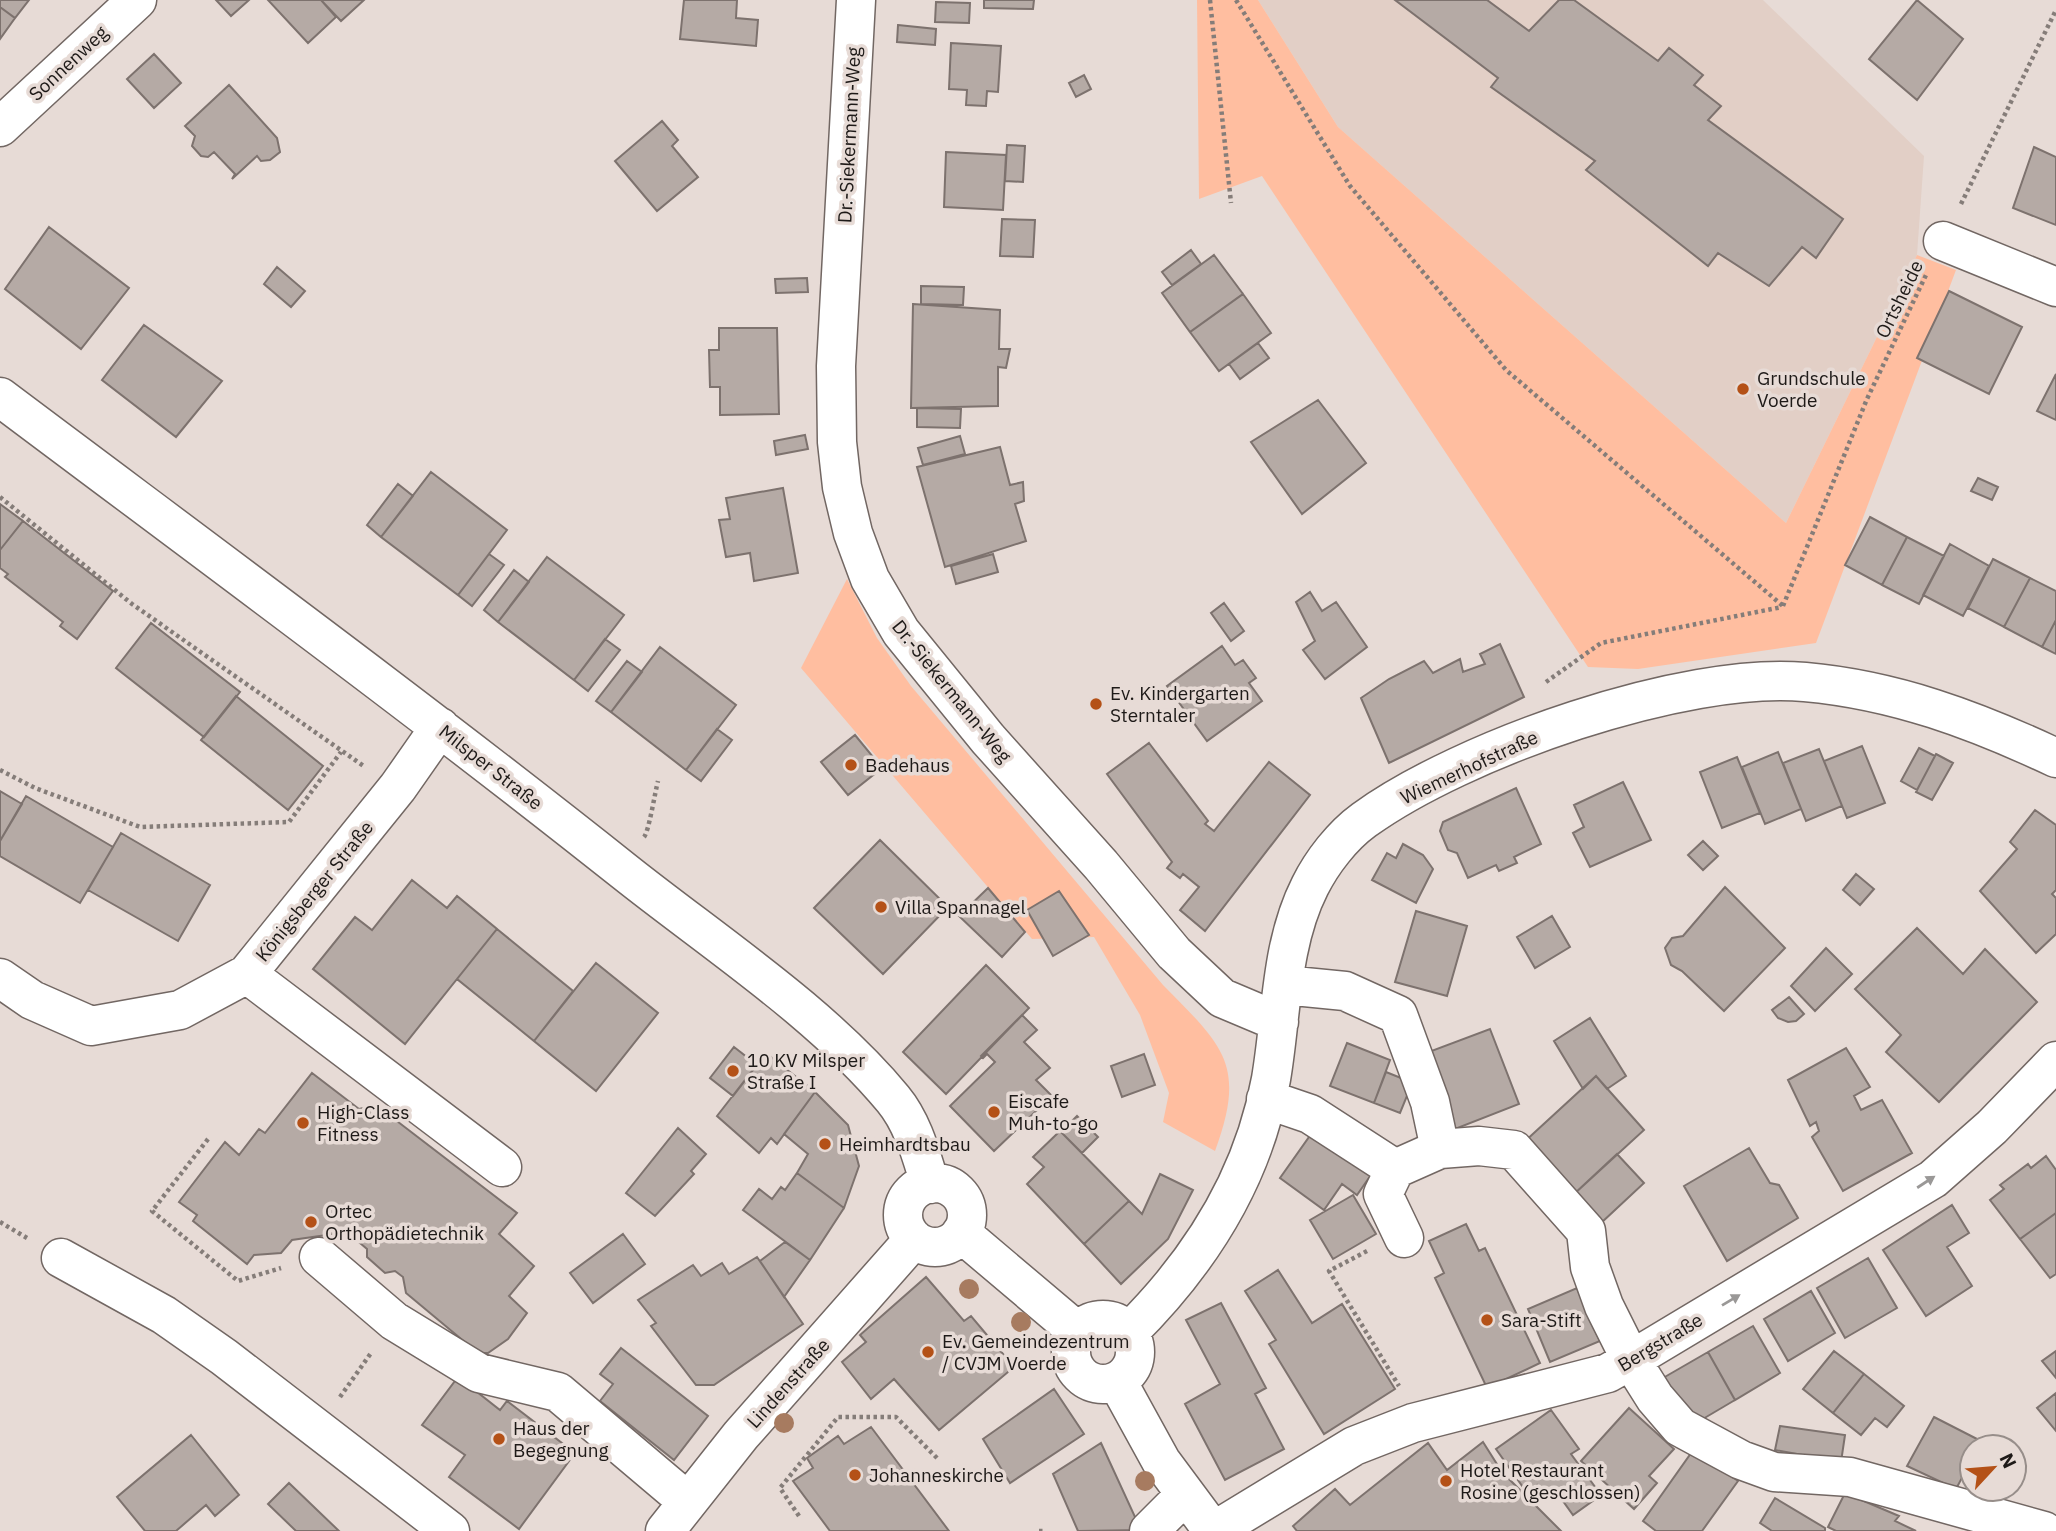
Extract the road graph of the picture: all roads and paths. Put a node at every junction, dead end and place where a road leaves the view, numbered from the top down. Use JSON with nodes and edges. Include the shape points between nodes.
{"nodes":[{"id":1,"x":136,"y":0,"type":"edge"},
{"id":2,"x":856,"y":0,"type":"edge"},
{"id":3,"x":1210,"y":0,"type":"edge"},
{"id":4,"x":1236,"y":0,"type":"edge"},
{"id":5,"x":2056,"y":10,"type":"edge"},
{"id":6,"x":0,"y":127,"type":"edge"},
{"id":7,"x":1231,"y":203,"type":"dead end"},
{"id":8,"x":1943,"y":241,"type":"junction"},
{"id":9,"x":2056,"y":287,"type":"edge"},
{"id":10,"x":0,"y":397,"type":"edge"},
{"id":11,"x":0,"y":497,"type":"edge"},
{"id":12,"x":1783,"y":607,"type":"junction"},
{"id":13,"x":1546,"y":682,"type":"dead end"},
{"id":14,"x":440,"y":727,"type":"junction"},
{"id":15,"x":341,"y":752,"type":"junction"},
{"id":16,"x":2056,"y":758,"type":"edge"},
{"id":17,"x":0,"y":770,"type":"edge"},
{"id":18,"x":658,"y":781,"type":"dead end"},
{"id":19,"x":398,"y":787,"type":"junction"},
{"id":20,"x":648,"y":832,"type":"dead end"},
{"id":21,"x":247,"y":974,"type":"junction"},
{"id":22,"x":0,"y":978,"type":"edge"},
{"id":23,"x":1281,"y":1003,"type":"junction"},
{"id":24,"x":2056,"y":1062,"type":"edge"},
{"id":25,"x":1266,"y":1099,"type":"junction"},
{"id":26,"x":208,"y":1139,"type":"dead end"},
{"id":27,"x":1440,"y":1149,"type":"junction"},
{"id":28,"x":502,"y":1167,"type":"dead end"},
{"id":29,"x":1395,"y":1169,"type":"junction"},
{"id":30,"x":930,"y":1184,"type":"junction"},
{"id":31,"x":961,"y":1233,"type":"junction"},
{"id":32,"x":1403,"y":1235,"type":"joint"},
{"id":33,"x":914,"y":1239,"type":"junction"},
{"id":34,"x":319,"y":1257,"type":"dead end"},
{"id":35,"x":61,"y":1258,"type":"dead end"},
{"id":36,"x":238,"y":1281,"type":"dead end"},
{"id":37,"x":394,"y":1321,"type":"junction"},
{"id":38,"x":1078,"y":1332,"type":"junction"},
{"id":39,"x":1128,"y":1333,"type":"junction"},
{"id":40,"x":1631,"y":1360,"type":"junction"},
{"id":41,"x":1117,"y":1381,"type":"junction"},
{"id":42,"x":1413,"y":1423,"type":"junction"},
{"id":43,"x":318,"y":1429,"type":"junction"},
{"id":44,"x":939,"y":1460,"type":"dead end"},
{"id":45,"x":1185,"y":1495,"type":"junction"},
{"id":46,"x":687,"y":1501,"type":"junction"},
{"id":47,"x":799,"y":1516,"type":"dead end"},
{"id":48,"x":450,"y":1531,"type":"edge"},
{"id":49,"x":665,"y":1531,"type":"edge"},
{"id":50,"x":1149,"y":1531,"type":"edge"},
{"id":51,"x":1213,"y":1531,"type":"edge"},
{"id":52,"x":2044,"y":1531,"type":"edge"}],
"edges":[{"from":1,"to":6,"type":"street","name":"Sonnenweg"},
{"from":2,"to":23,"type":"street","name":"Dr.-Siekermann-Weg","via":[[836,366],[837,442],[853,533],[870,579],[901,632],[1174,953],[1222,998]]},
{"from":3,"to":7,"type":"path"},
{"from":4,"to":12,"type":"path","via":[[1350,186],[1506,370]]},
{"from":5,"to":8,"type":"path","name":"Ortsheide"},
{"from":8,"to":9,"type":"street"},
{"from":8,"to":12,"type":"path","name":"Ortsheide","via":[[1867,399]]},
{"from":10,"to":14,"type":"street","name":"Milsper Straße"},
{"from":11,"to":15,"type":"path","via":[[132,604]]},
{"from":12,"to":13,"type":"path","via":[[1601,643]]},
{"from":14,"to":19,"type":"street","name":"Königsberger Straße"},
{"from":14,"to":30,"type":"street","name":"Milsper Straße","via":[[790,1000],[868,1071],[909,1124]]},
{"from":15,"to":17,"type":"path","via":[[289,822],[140,827]]},
{"from":15,"to":19,"type":"path"},
{"from":16,"to":23,"type":"street","name":"Wiemerhofstraße","via":[[1910,700],[1803,681],[1729,684],[1602,713],[1490,753],[1432,780],[1363,821],[1310,885],[1292,933]]},
{"from":18,"to":20,"type":"path"},
{"from":19,"to":21,"type":"street","name":"Königsberger Straße"},
{"from":21,"to":22,"type":"street","name":"Königsberger Straße","via":[[180,1010],[91,1026],[32,1000]]},
{"from":21,"to":28,"type":"street"},
{"from":23,"to":25,"type":"street","name":"Wiemerhofstraße"},
{"from":23,"to":27,"type":"street","name":"Dr.-Siekermann-Weg","via":[[1345,991],[1398,1015],[1430,1102]]},
{"from":40,"to":24,"type":"street","name":"Bergstraße","one_way":true,"via":[[1933,1179]]},
{"from":25,"to":29,"type":"street","via":[[1310,1114]]},
{"from":25,"to":39,"type":"street","name":"Wiemerhofstraße","via":[[1257,1140],[1224,1213],[1163,1298]]},
{"from":26,"to":36,"type":"path","via":[[152,1211]]},
{"from":27,"to":29,"type":"street"},
{"from":27,"to":40,"type":"street","via":[[1479,1146],[1514,1150],[1586,1231],[1599,1293]]},
{"from":29,"to":32,"type":"street","via":[[1383,1194]]},
{"from":30,"to":31,"type":"street","via":[[948,1187],[962,1199],[967,1216]]},
{"from":30,"to":33,"type":"street","via":[[912,1193],[903,1212]]},
{"from":31,"to":33,"type":"street","via":[[940,1247]]},
{"from":31,"to":38,"type":"street"},
{"from":32,"to":42,"type":"path","via":[[1329,1271],[1409,1402]]},
{"from":33,"to":46,"type":"street","name":"Lindenstraße"},
{"from":34,"to":37,"type":"street"},
{"from":35,"to":43,"type":"street","via":[[164,1315]]},
{"from":37,"to":43,"type":"path"},
{"from":37,"to":46,"type":"street","via":[[479,1373],[558,1392]]},
{"from":38,"to":39,"type":"street","via":[[1089,1323],[1103,1321]]},
{"from":38,"to":41,"type":"street","via":[[1071,1354],[1077,1371],[1095,1384]]},
{"from":39,"to":41,"type":"street","via":[[1134,1359]]},
{"from":40,"to":42,"type":"street","name":"Bergstraße","via":[[1608,1373]]},
{"from":40,"to":52,"type":"street","via":[[1680,1427],[1741,1460],[1774,1472],[1850,1477]]},
{"from":41,"to":45,"type":"street"},
{"from":42,"to":51,"type":"street","name":"Bergstraße","via":[[1354,1446]]},
{"from":43,"to":48,"type":"street"},
{"from":44,"to":47,"type":"path","via":[[896,1417],[838,1417],[780,1488]]},
{"from":45,"to":50,"type":"street"},
{"from":45,"to":51,"type":"street"},
{"from":46,"to":49,"type":"street","name":"Lindenstraße"}]}
